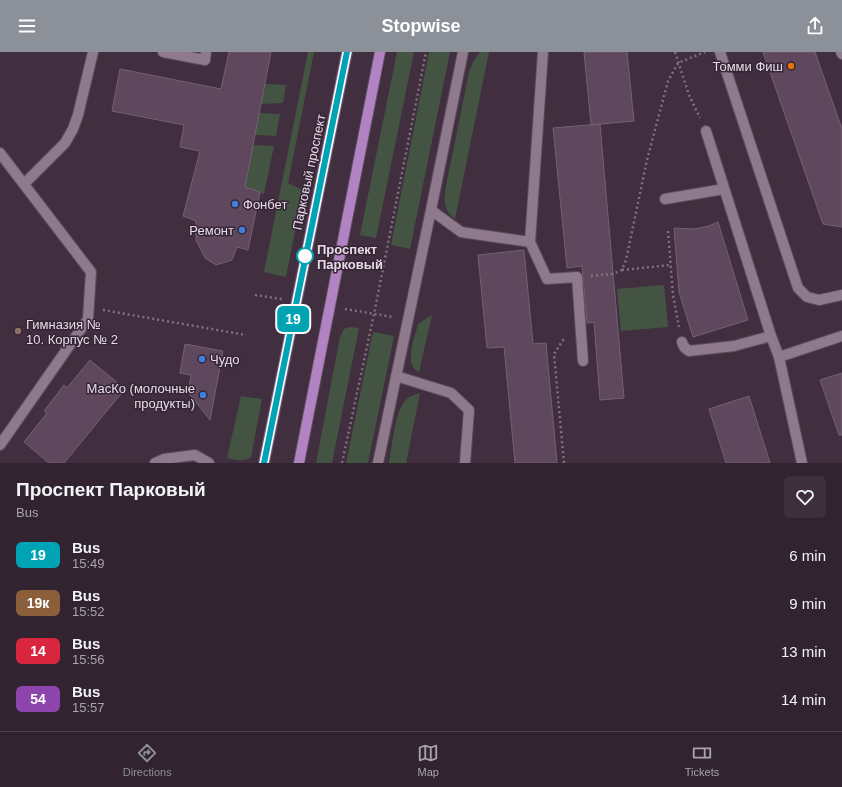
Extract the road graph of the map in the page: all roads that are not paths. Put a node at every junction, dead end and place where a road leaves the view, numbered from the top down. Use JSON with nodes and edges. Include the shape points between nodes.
{"nodes":[{"id":1,"x":93,"y":52,"type":"edge"},
{"id":2,"x":163,"y":52,"type":"edge"},
{"id":3,"x":206,"y":52,"type":"edge"},
{"id":4,"x":347,"y":52,"type":"edge"},
{"id":5,"x":380,"y":52,"type":"edge"},
{"id":6,"x":462,"y":52,"type":"edge"},
{"id":7,"x":543,"y":52,"type":"edge"},
{"id":8,"x":720,"y":52,"type":"edge"},
{"id":9,"x":706,"y":131,"type":"road end"},
{"id":10,"x":0,"y":153,"type":"edge"},
{"id":11,"x":24,"y":184,"type":"junction"},
{"id":12,"x":724,"y":188,"type":"junction"},
{"id":13,"x":665,"y":200,"type":"dead end"},
{"id":14,"x":431,"y":210,"type":"junction"},
{"id":15,"x":530,"y":242,"type":"junction"},
{"id":16,"x":842,"y":295,"type":"edge"},
{"id":17,"x":771,"y":336,"type":"junction"},
{"id":18,"x":842,"y":336,"type":"edge"},
{"id":19,"x":682,"y":342,"type":"road end"},
{"id":20,"x":779,"y":357,"type":"junction"},
{"id":21,"x":583,"y":361,"type":"dead end"},
{"id":22,"x":396,"y":376,"type":"junction"},
{"id":23,"x":0,"y":445,"type":"edge"},
{"id":24,"x":155,"y":463,"type":"edge"},
{"id":25,"x":209,"y":463,"type":"edge"},
{"id":26,"x":264,"y":463,"type":"edge"},
{"id":27,"x":299,"y":463,"type":"edge"},
{"id":28,"x":378,"y":463,"type":"edge"},
{"id":29,"x":465,"y":463,"type":"edge"},
{"id":30,"x":802,"y":463,"type":"edge"}],
"edges":[{"from":1,"to":11,"type":"street","via":[[73,129],[65,143]]},
{"from":2,"to":3,"type":"street","via":[[205,60]]},
{"from":4,"to":26,"type":"main road","name":"Парковый проспект"},
{"from":5,"to":27,"type":"main road"},
{"from":6,"to":14,"type":"street"},
{"from":7,"to":15,"type":"street"},
{"from":8,"to":16,"type":"street","via":[[798,288],[807,297],[819,300]]},
{"from":9,"to":12,"type":"street"},
{"from":10,"to":11,"type":"street"},
{"from":11,"to":23,"type":"street","via":[[92,272],[88,319]]},
{"from":12,"to":13,"type":"street"},
{"from":12,"to":17,"type":"street"},
{"from":14,"to":15,"type":"street","via":[[461,232]]},
{"from":14,"to":22,"type":"street"},
{"from":15,"to":21,"type":"street","via":[[547,279],[577,277]]},
{"from":17,"to":19,"type":"street","via":[[734,346],[689,351]]},
{"from":17,"to":20,"type":"street"},
{"from":18,"to":20,"type":"street"},
{"from":20,"to":30,"type":"street"},
{"from":22,"to":28,"type":"street"},
{"from":22,"to":29,"type":"street","via":[[451,393],[469,410]]},
{"from":24,"to":25,"type":"street","via":[[164,459],[195,455]]}]}
